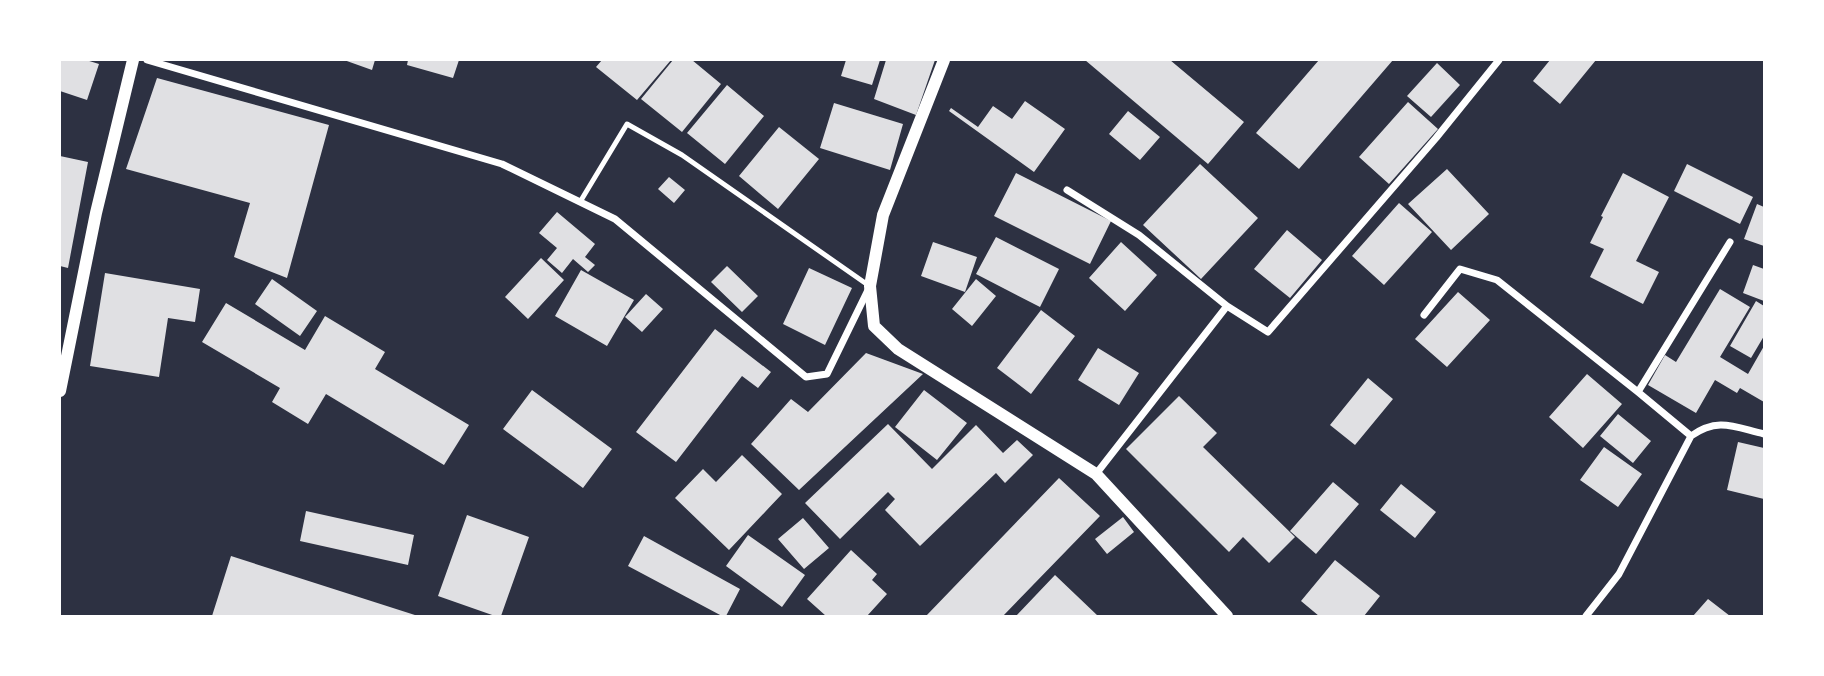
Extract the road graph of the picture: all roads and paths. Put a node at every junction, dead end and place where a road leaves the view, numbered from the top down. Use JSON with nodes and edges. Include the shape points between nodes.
{"nodes":[{"id":1,"x":133,"y":60,"type":"edge"},
{"id":2,"x":147,"y":60,"type":"edge"},
{"id":3,"x":944,"y":60,"type":"edge"},
{"id":4,"x":1499,"y":60,"type":"edge"},
{"id":5,"x":1066,"y":190,"type":"dead end"},
{"id":6,"x":580,"y":202,"type":"junction"},
{"id":7,"x":1730,"y":242,"type":"dead end"},
{"id":8,"x":870,"y":286,"type":"junction"},
{"id":9,"x":1227,"y":306,"type":"junction"},
{"id":10,"x":1424,"y":315,"type":"dead end"},
{"id":11,"x":60,"y":391,"type":"edge"},
{"id":12,"x":1638,"y":392,"type":"junction"},
{"id":13,"x":1765,"y":433,"type":"edge"},
{"id":14,"x":1691,"y":436,"type":"junction"},
{"id":15,"x":1096,"y":474,"type":"junction"},
{"id":16,"x":1227,"y":617,"type":"edge"},
{"id":17,"x":1586,"y":617,"type":"edge"}],
"edges":[{"from":1,"to":11,"type":"street"},
{"from":2,"to":6,"type":"street","via":[[502,163]]},
{"from":3,"to":8,"type":"street","via":[[883,215]]},
{"from":4,"to":9,"type":"street","via":[[1268,332]]},
{"from":5,"to":9,"type":"street","via":[[1139,235]]},
{"from":6,"to":8,"type":"lane","via":[[627,124],[682,155]]},
{"from":6,"to":8,"type":"street","via":[[615,219],[806,377],[827,374]]},
{"from":7,"to":12,"type":"street"},
{"from":8,"to":15,"type":"street","via":[[874,326],[898,349]]},
{"from":9,"to":15,"type":"street"},
{"from":10,"to":12,"type":"street","via":[[1460,268],[1497,280]]},
{"from":12,"to":14,"type":"street"},
{"from":13,"to":14,"type":"street","via":[[1721,424],[1704,427]]},
{"from":14,"to":17,"type":"street","via":[[1619,575]]},
{"from":15,"to":16,"type":"street"}]}
